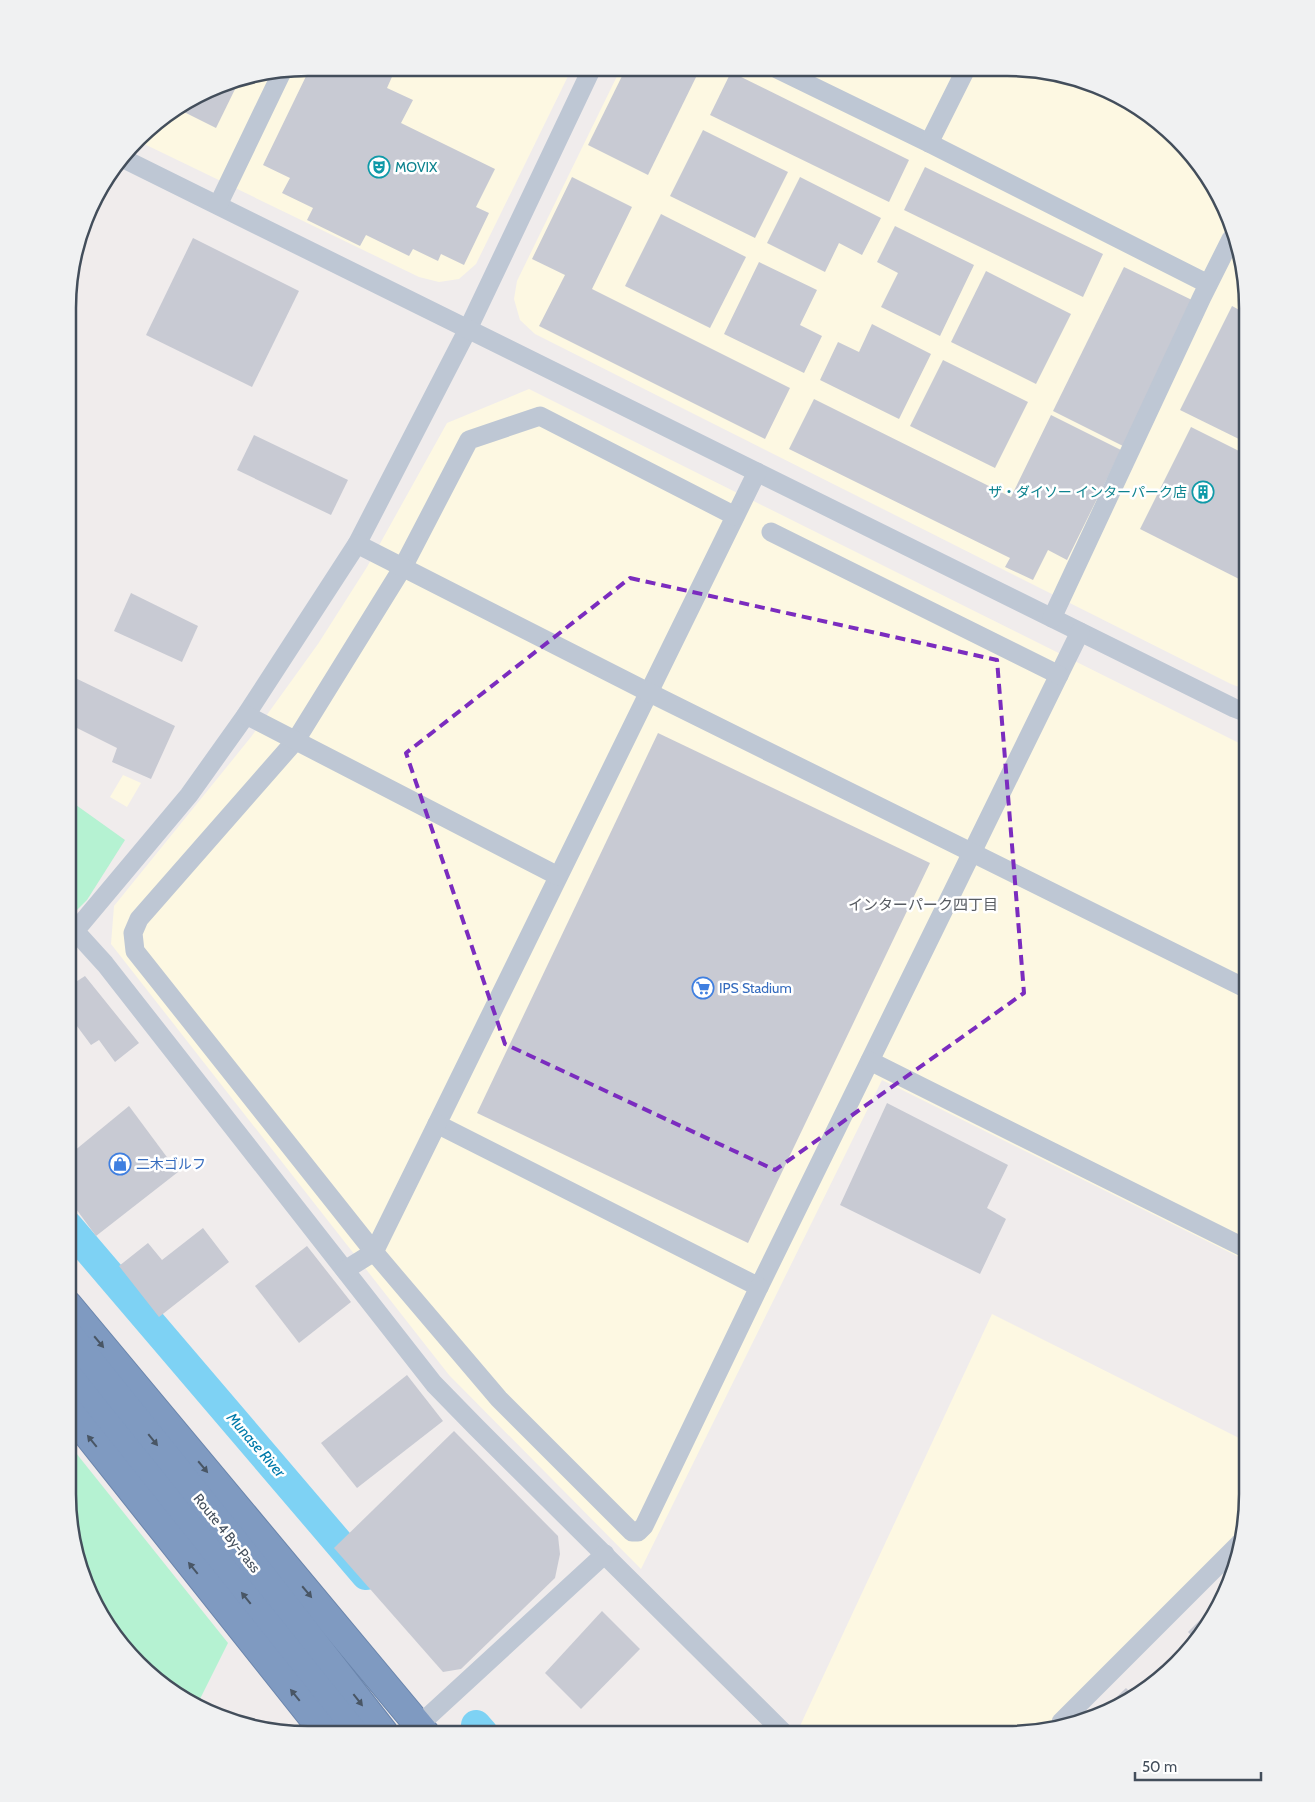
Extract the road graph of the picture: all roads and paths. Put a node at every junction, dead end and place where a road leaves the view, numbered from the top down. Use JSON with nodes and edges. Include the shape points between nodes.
{"nodes":[{"id":1,"x":588,"y":76,"type":"edge"},
{"id":2,"x":791,"y":76,"type":"edge"},
{"id":3,"x":962,"y":76,"type":"edge"},
{"id":4,"x":279,"y":78,"type":"edge"},
{"id":5,"x":929,"y":143,"type":"junction"},
{"id":6,"x":129,"y":161,"type":"edge"},
{"id":7,"x":218,"y":206,"type":"junction"},
{"id":8,"x":1229,"y":243,"type":"edge"},
{"id":9,"x":1208,"y":284,"type":"junction"},
{"id":10,"x":468,"y":329,"type":"junction"},
{"id":11,"x":756,"y":472,"type":"junction"},
{"id":12,"x":735,"y":516,"type":"junction"},
{"id":13,"x":772,"y":532,"type":"dead end"},
{"id":14,"x":357,"y":544,"type":"junction"},
{"id":15,"x":402,"y":568,"type":"junction"},
{"id":16,"x":1052,"y":618,"type":"junction"},
{"id":17,"x":1080,"y":632,"type":"junction"},
{"id":18,"x":1060,"y":675,"type":"junction"},
{"id":19,"x":648,"y":692,"type":"junction"},
{"id":20,"x":1239,"y":710,"type":"edge"},
{"id":21,"x":246,"y":715,"type":"junction"},
{"id":22,"x":296,"y":740,"type":"junction"},
{"id":23,"x":972,"y":852,"type":"junction"},
{"id":24,"x":558,"y":876,"type":"junction"},
{"id":25,"x":76,"y":929,"type":"edge"},
{"id":26,"x":76,"y":938,"type":"edge"},
{"id":27,"x":1239,"y":985,"type":"edge"},
{"id":28,"x":870,"y":1061,"type":"junction"},
{"id":29,"x":437,"y":1124,"type":"junction"},
{"id":30,"x":1239,"y":1245,"type":"edge"},
{"id":31,"x":374,"y":1252,"type":"junction"},
{"id":32,"x":345,"y":1270,"type":"junction"},
{"id":33,"x":759,"y":1287,"type":"junction"},
{"id":34,"x":76,"y":1315,"type":"edge"},
{"id":35,"x":76,"y":1345,"type":"edge"},
{"id":36,"x":76,"y":1385,"type":"edge"},
{"id":37,"x":76,"y":1420,"type":"edge"},
{"id":38,"x":1231,"y":1552,"type":"edge"},
{"id":39,"x":605,"y":1554,"type":"junction"},
{"id":40,"x":308,"y":1656,"type":"junction"},
{"id":41,"x":1065,"y":1718,"type":"edge"},
{"id":42,"x":319,"y":1726,"type":"edge"},
{"id":43,"x":350,"y":1726,"type":"edge"},
{"id":44,"x":377,"y":1726,"type":"edge"},
{"id":45,"x":419,"y":1726,"type":"edge"},
{"id":46,"x":425,"y":1726,"type":"edge"},
{"id":47,"x":777,"y":1726,"type":"edge"}],
"edges":[{"from":1,"to":10,"type":"street"},
{"from":2,"to":5,"type":"street"},
{"from":3,"to":5,"type":"street"},
{"from":4,"to":7,"type":"street"},
{"from":5,"to":9,"type":"street"},
{"from":6,"to":7,"type":"street"},
{"from":7,"to":10,"type":"street"},
{"from":8,"to":9,"type":"street"},
{"from":9,"to":16,"type":"street"},
{"from":10,"to":11,"type":"street"},
{"from":10,"to":14,"type":"street"},
{"from":11,"to":12,"type":"street"},
{"from":11,"to":16,"type":"street"},
{"from":12,"to":15,"type":"street","via":[[540,416],[469,440]]},
{"from":12,"to":19,"type":"street"},
{"from":13,"to":18,"type":"street"},
{"from":14,"to":15,"type":"street"},
{"from":14,"to":21,"type":"street"},
{"from":15,"to":19,"type":"street"},
{"from":15,"to":22,"type":"street"},
{"from":16,"to":17,"type":"street"},
{"from":17,"to":18,"type":"street"},
{"from":17,"to":20,"type":"street"},
{"from":18,"to":23,"type":"street"},
{"from":19,"to":23,"type":"street"},
{"from":19,"to":24,"type":"street"},
{"from":21,"to":22,"type":"street"},
{"from":21,"to":25,"type":"street","via":[[189,795]]},
{"from":22,"to":24,"type":"street"},
{"from":22,"to":31,"type":"street","via":[[140,919],[133,933],[135,951]]},
{"from":23,"to":27,"type":"street"},
{"from":23,"to":28,"type":"street"},
{"from":24,"to":29,"type":"street"},
{"from":26,"to":32,"type":"street","via":[[105,964]]},
{"from":28,"to":30,"type":"street"},
{"from":28,"to":33,"type":"street"},
{"from":29,"to":31,"type":"street"},
{"from":29,"to":33,"type":"street"},
{"from":31,"to":32,"type":"street"},
{"from":31,"to":33,"type":"street","via":[[499,1399],[632,1532],[638,1532],[644,1526]]},
{"from":32,"to":39,"type":"street","via":[[434,1384]]},
{"from":34,"to":45,"type":"highway","one_way":true},
{"from":35,"to":40,"type":"highway","name":"Route 4 By-Pass","one_way":true},
{"from":40,"to":36,"type":"highway","name":"Route 4 By-Pass","one_way":true},
{"from":42,"to":37,"type":"highway","one_way":true},
{"from":38,"to":41,"type":"street"},
{"from":39,"to":46,"type":"street"},
{"from":39,"to":47,"type":"street"},
{"from":40,"to":43,"type":"highway","name":"Route 4 By-Pass"},
{"from":40,"to":44,"type":"highway","name":"Route 4 By-Pass","one_way":true}]}
